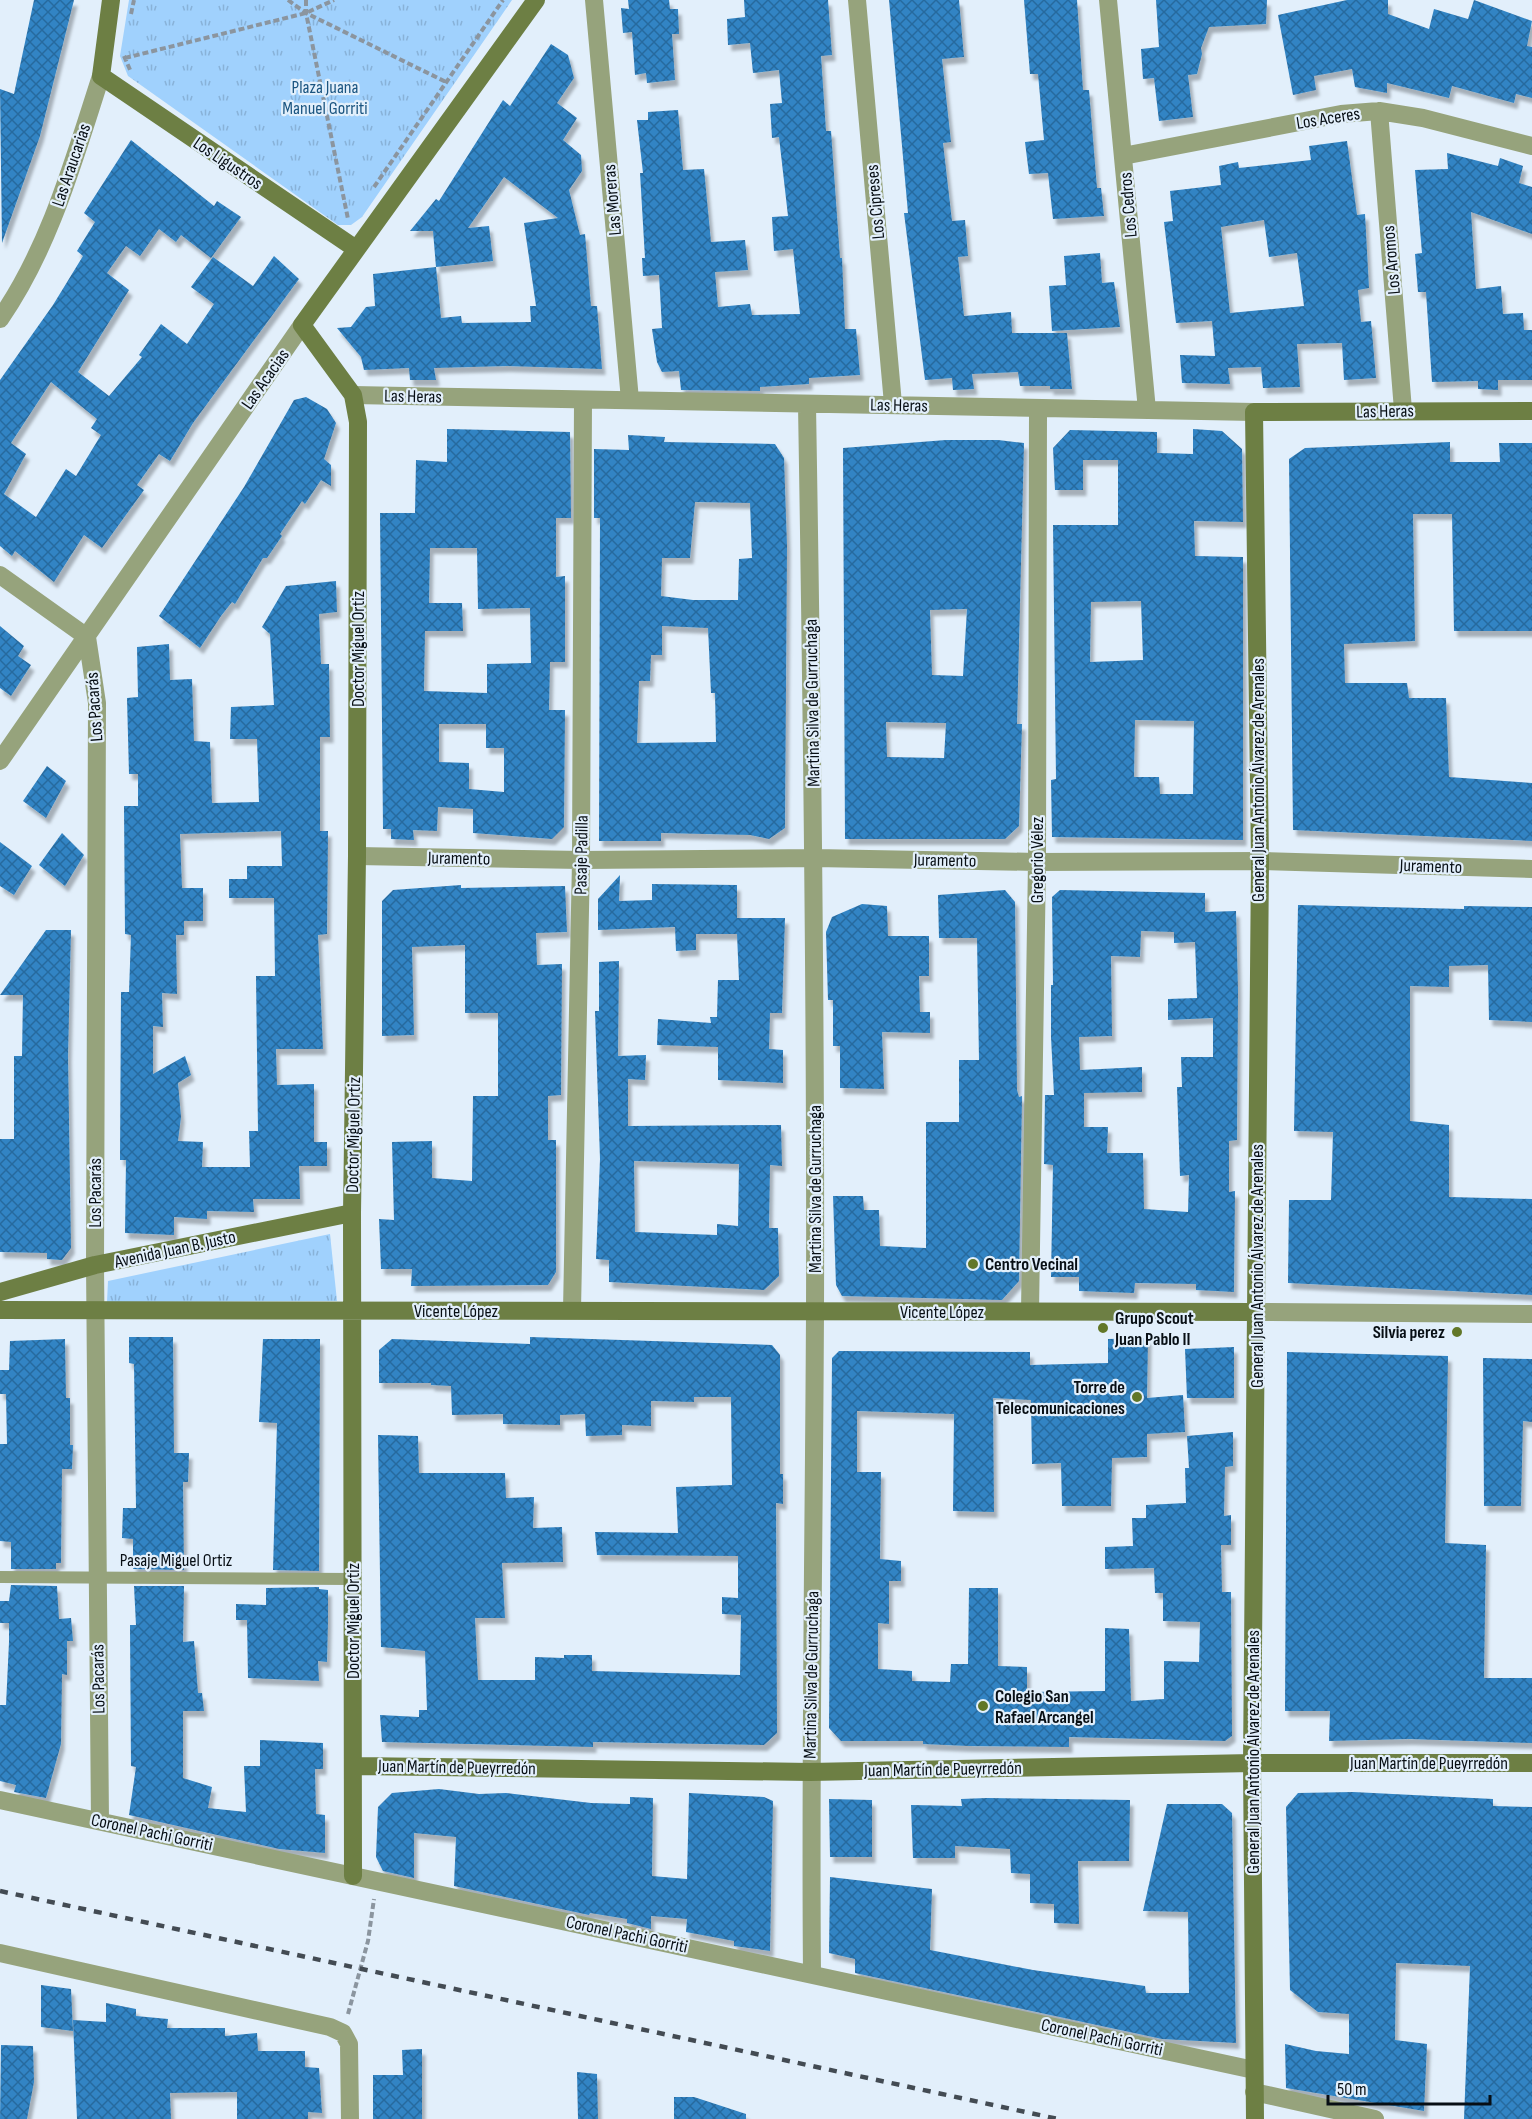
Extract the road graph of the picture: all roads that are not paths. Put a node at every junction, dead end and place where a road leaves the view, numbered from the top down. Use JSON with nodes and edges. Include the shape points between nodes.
{"nodes":[{"id":1,"x":111,"y":0,"type":"edge"},
{"id":2,"x":536,"y":0,"type":"edge"},
{"id":3,"x":594,"y":0,"type":"edge"},
{"id":4,"x":857,"y":0,"type":"edge"},
{"id":5,"x":1108,"y":0,"type":"edge"},
{"id":6,"x":101,"y":76,"type":"junction"},
{"id":7,"x":1378,"y":111,"type":"junction"},
{"id":8,"x":1532,"y":146,"type":"edge"},
{"id":9,"x":1123,"y":156,"type":"junction"},
{"id":10,"x":356,"y":249,"type":"junction"},
{"id":11,"x":0,"y":319,"type":"edge"},
{"id":12,"x":302,"y":325,"type":"junction"},
{"id":13,"x":353,"y":395,"type":"junction"},
{"id":14,"x":583,"y":400,"type":"junction"},
{"id":15,"x":630,"y":400,"type":"junction"},
{"id":16,"x":893,"y":404,"type":"junction"},
{"id":17,"x":807,"y":405,"type":"junction"},
{"id":18,"x":1038,"y":410,"type":"junction"},
{"id":19,"x":1147,"y":410,"type":"junction"},
{"id":20,"x":1403,"y":410,"type":"junction"},
{"id":21,"x":1532,"y":411,"type":"edge"},
{"id":22,"x":1254,"y":412,"type":"junction"},
{"id":23,"x":0,"y":574,"type":"edge"},
{"id":24,"x":87,"y":637,"type":"junction"},
{"id":25,"x":0,"y":761,"type":"edge"},
{"id":26,"x":357,"y":856,"type":"junction"},
{"id":27,"x":815,"y":858,"type":"junction"},
{"id":28,"x":582,"y":860,"type":"junction"},
{"id":29,"x":1260,"y":861,"type":"junction"},
{"id":30,"x":1037,"y":862,"type":"junction"},
{"id":31,"x":1532,"y":869,"type":"edge"},
{"id":32,"x":352,"y":1213,"type":"junction"},
{"id":33,"x":95,"y":1265,"type":"junction"},
{"id":34,"x":0,"y":1292,"type":"edge"},
{"id":35,"x":0,"y":1310,"type":"edge"},
{"id":36,"x":572,"y":1310,"type":"junction"},
{"id":37,"x":95,"y":1311,"type":"junction"},
{"id":38,"x":1030,"y":1311,"type":"junction"},
{"id":39,"x":353,"y":1312,"type":"junction"},
{"id":40,"x":814,"y":1312,"type":"junction"},
{"id":41,"x":1256,"y":1312,"type":"junction"},
{"id":42,"x":1532,"y":1314,"type":"edge"},
{"id":43,"x":0,"y":1577,"type":"edge"},
{"id":44,"x":97,"y":1577,"type":"junction"},
{"id":45,"x":353,"y":1579,"type":"junction"},
{"id":46,"x":1252,"y":1763,"type":"junction"},
{"id":47,"x":1532,"y":1763,"type":"edge"},
{"id":48,"x":355,"y":1766,"type":"junction"},
{"id":49,"x":810,"y":1772,"type":"junction"},
{"id":50,"x":0,"y":1800,"type":"edge"},
{"id":51,"x":100,"y":1821,"type":"junction"},
{"id":52,"x":353,"y":1875,"type":"junction"},
{"id":53,"x":0,"y":1953,"type":"edge"},
{"id":54,"x":812,"y":1973,"type":"junction"},
{"id":55,"x":1254,"y":2070,"type":"junction"},
{"id":56,"x":1254,"y":2092,"type":"junction"},
{"id":57,"x":350,"y":2119,"type":"edge"},
{"id":58,"x":1255,"y":2119,"type":"edge"},
{"id":59,"x":1374,"y":2119,"type":"edge"}],
"edges":[{"from":1,"to":6,"type":"street","name":"Las Araucarias"},
{"from":2,"to":10,"type":"street","name":"Las Acacias"},
{"from":3,"to":15,"type":"street","name":"Las Moreras"},
{"from":4,"to":16,"type":"street","name":"Los Cipreses"},
{"from":5,"to":9,"type":"street","name":"Los Cedros"},
{"from":6,"to":10,"type":"street","name":"Los Ligustros"},
{"from":6,"to":11,"type":"street","name":"Las Araucarias","via":[[44,238]]},
{"from":7,"to":8,"type":"street","name":"Los Aceres","via":[[1424,118]]},
{"from":7,"to":9,"type":"street","name":"Los Aceres","via":[[1341,114]]},
{"from":7,"to":20,"type":"street","name":"Los Aromos"},
{"from":9,"to":19,"type":"street","name":"Los Cedros"},
{"from":10,"to":12,"type":"street","name":"Las Acacias"},
{"from":12,"to":13,"type":"street"},
{"from":12,"to":24,"type":"street","name":"Las Acacias"},
{"from":13,"to":14,"type":"street","name":"Las Heras"},
{"from":13,"to":26,"type":"street","name":"Doctor Miguel Ortiz","via":[[358,422]]},
{"from":14,"to":15,"type":"street","name":"Las Heras"},
{"from":14,"to":28,"type":"street","name":"Pasaje Padilla"},
{"from":15,"to":17,"type":"street","name":"Las Heras"},
{"from":16,"to":17,"type":"street","name":"Las Heras"},
{"from":16,"to":18,"type":"street","name":"Las Heras"},
{"from":17,"to":27,"type":"street","name":"Martina Silva de Gurruchaga"},
{"from":18,"to":19,"type":"street","name":"Las Heras"},
{"from":18,"to":30,"type":"street","name":"Gregorio Vélez"},
{"from":19,"to":22,"type":"street","name":"Las Heras"},
{"from":20,"to":21,"type":"street","name":"Las Heras"},
{"from":20,"to":22,"type":"street","name":"Las Heras"},
{"from":22,"to":29,"type":"street","name":"General Juan Antonio Álvarez de Arenales"},
{"from":23,"to":24,"type":"street"},
{"from":24,"to":25,"type":"street","name":"Las Acacias"},
{"from":24,"to":33,"type":"street","name":"Los Pacarás","via":[[97,703]]},
{"from":26,"to":28,"type":"street","name":"Juramento"},
{"from":26,"to":32,"type":"street","name":"Doctor Miguel Ortiz"},
{"from":27,"to":28,"type":"street","name":"Juramento"},
{"from":27,"to":30,"type":"street","name":"Juramento"},
{"from":27,"to":40,"type":"street","name":"Martina Silva de Gurruchaga"},
{"from":28,"to":36,"type":"street","name":"Pasaje Padilla"},
{"from":29,"to":30,"type":"street","name":"Juramento"},
{"from":29,"to":31,"type":"street","name":"Juramento"},
{"from":29,"to":41,"type":"street","name":"General Juan Antonio Álvarez de Arenales"},
{"from":30,"to":38,"type":"street","name":"Gregorio Vélez"},
{"from":32,"to":33,"type":"street","name":"Avenida Juan B. Justo"},
{"from":32,"to":39,"type":"street","name":"Doctor Miguel Ortiz"},
{"from":33,"to":34,"type":"street","name":"Avenida Juan B. Justo"},
{"from":33,"to":37,"type":"street","name":"Los Pacarás"},
{"from":35,"to":37,"type":"street"},
{"from":36,"to":39,"type":"street","name":"Vicente López"},
{"from":36,"to":40,"type":"street","name":"Vicente López"},
{"from":37,"to":39,"type":"street"},
{"from":37,"to":44,"type":"street","name":"Los Pacarás"},
{"from":38,"to":40,"type":"street","name":"Vicente López"},
{"from":38,"to":41,"type":"street","name":"Vicente López"},
{"from":39,"to":45,"type":"street","name":"Doctor Miguel Ortiz"},
{"from":40,"to":49,"type":"street","name":"Martina Silva de Gurruchaga"},
{"from":41,"to":42,"type":"street","name":"Vicente López"},
{"from":41,"to":46,"type":"street","name":"General Juan Antonio Álvarez de Arenales"},
{"from":43,"to":44,"type":"lane","name":"Pasaje Miguel Ortiz"},
{"from":44,"to":45,"type":"lane","name":"Pasaje Miguel Ortiz"},
{"from":44,"to":51,"type":"street","name":"Los Pacarás"},
{"from":45,"to":48,"type":"street","name":"Doctor Miguel Ortiz"},
{"from":46,"to":47,"type":"street","name":"Juan Martín de Pueyrredón"},
{"from":46,"to":49,"type":"street","name":"Juan Martín de Pueyrredón"},
{"from":46,"to":55,"type":"street","name":"General Juan Antonio Álvarez de Arenales"},
{"from":48,"to":49,"type":"street","name":"Juan Martín de Pueyrredón"},
{"from":48,"to":52,"type":"street","name":"Doctor Miguel Ortiz"},
{"from":49,"to":54,"type":"street","name":"Martina Silva de Gurruchaga"},
{"from":50,"to":51,"type":"street","name":"Coronel Pachi Gorriti"},
{"from":51,"to":52,"type":"street","name":"Coronel Pachi Gorriti"},
{"from":52,"to":54,"type":"street","name":"Coronel Pachi Gorriti"},
{"from":53,"to":57,"type":"street","via":[[343,2033],[350,2044]]},
{"from":54,"to":55,"type":"street","name":"Coronel Pachi Gorriti"},
{"from":55,"to":56,"type":"street","name":"General Juan Antonio Álvarez de Arenales"},
{"from":56,"to":58,"type":"street","name":"General Juan Antonio Álvarez de Arenales"},
{"from":56,"to":59,"type":"street"}]}
